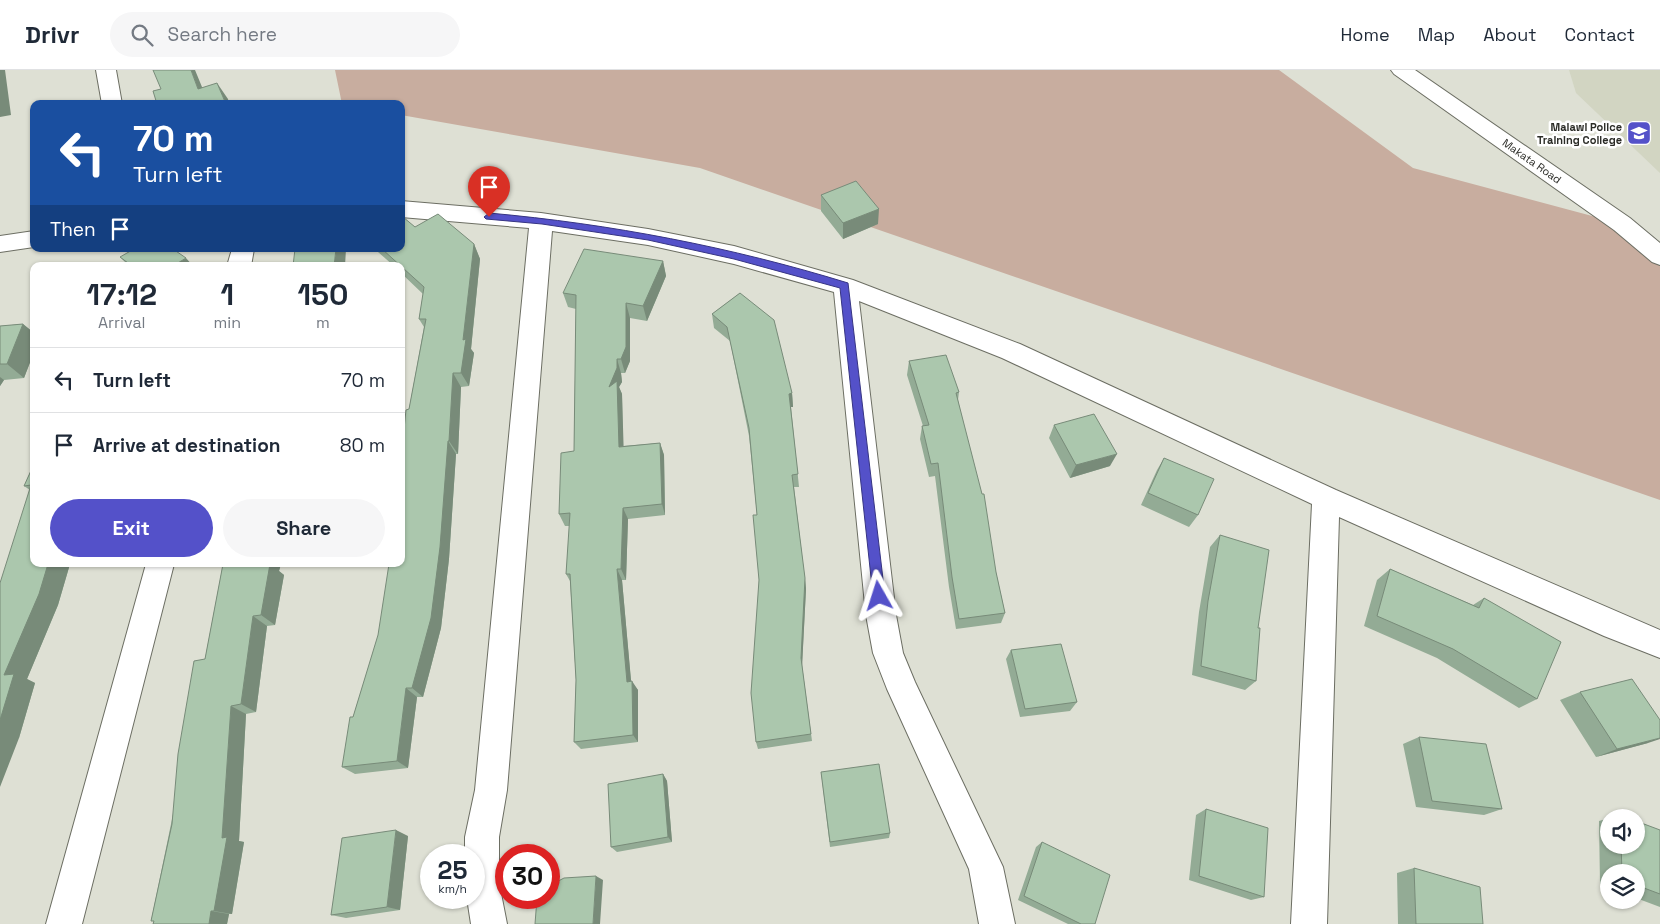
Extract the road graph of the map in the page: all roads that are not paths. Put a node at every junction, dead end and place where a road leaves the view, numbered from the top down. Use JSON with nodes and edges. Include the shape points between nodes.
{"nodes":[{"id":1,"x":106,"y":70,"type":"edge"},
{"id":2,"x":1402,"y":70,"type":"edge"},
{"id":3,"x":111,"y":100,"type":"edge"},
{"id":4,"x":405,"y":209,"type":"edge"},
{"id":5,"x":542,"y":221,"type":"junction"},
{"id":6,"x":30,"y":240,"type":"edge"},
{"id":7,"x":0,"y":244,"type":"edge"},
{"id":8,"x":1660,"y":256,"type":"edge"},
{"id":9,"x":845,"y":286,"type":"junction"},
{"id":10,"x":1326,"y":498,"type":"junction"},
{"id":11,"x":159,"y":567,"type":"edge"},
{"id":12,"x":1660,"y":644,"type":"edge"},
{"id":13,"x":64,"y":924,"type":"edge"},
{"id":14,"x":489,"y":924,"type":"edge"},
{"id":15,"x":997,"y":924,"type":"edge"},
{"id":16,"x":1309,"y":924,"type":"edge"}],
"edges":[{"from":1,"to":3,"type":"street"},
{"from":2,"to":8,"type":"street","name":"Makata Road","via":[[1622,224]]},
{"from":4,"to":5,"type":"street"},
{"from":5,"to":9,"type":"street","via":[[691,245]]},
{"from":5,"to":14,"type":"street","via":[[491,790],[482,837],[482,883]]},
{"from":6,"to":7,"type":"street"},
{"from":9,"to":10,"type":"street","via":[[1011,351]]},
{"from":9,"to":15,"type":"street","via":[[881,615],[888,653],[902,690],[986,867]]},
{"from":10,"to":12,"type":"street"},
{"from":10,"to":16,"type":"street"},
{"from":11,"to":13,"type":"street"}]}
